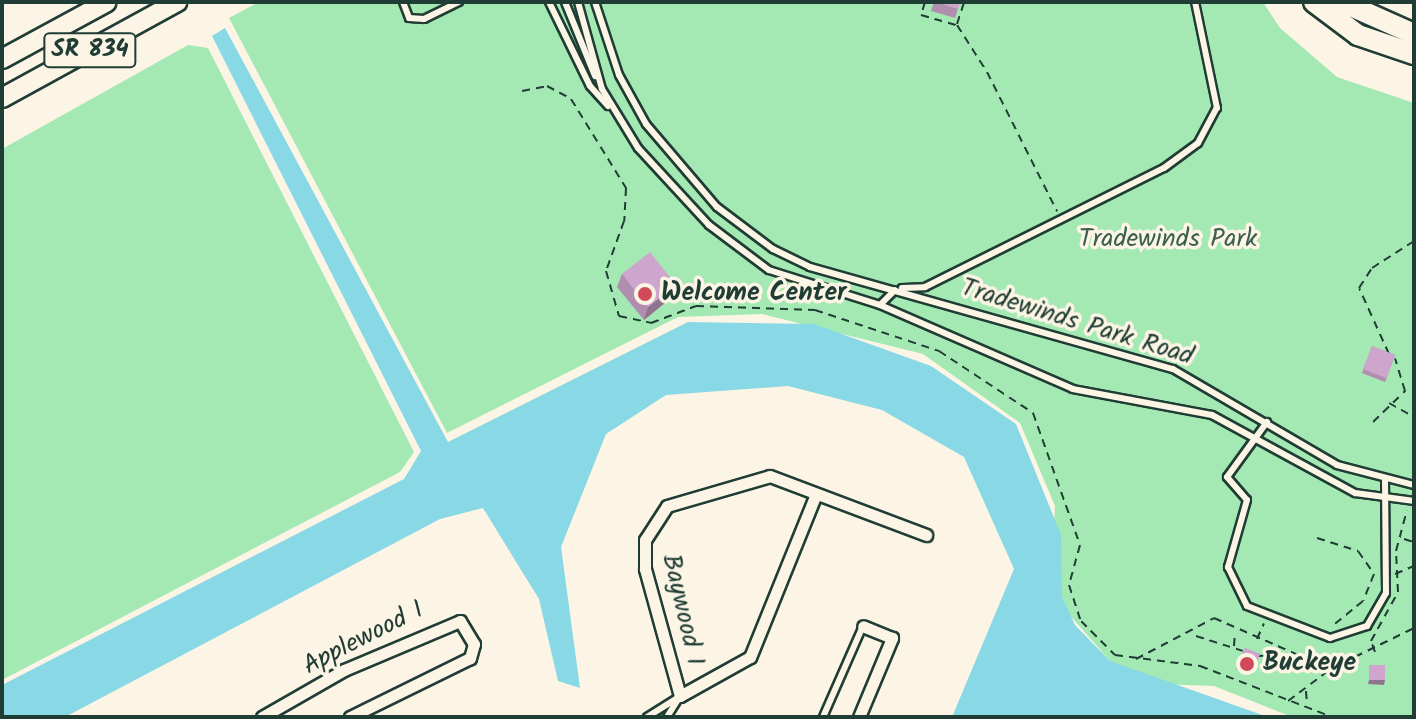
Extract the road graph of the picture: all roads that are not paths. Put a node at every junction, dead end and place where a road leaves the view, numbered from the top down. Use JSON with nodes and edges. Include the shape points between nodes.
{"nodes":[{"id":1,"x":107,"y":2,"type":"edge"},
{"id":2,"x":177,"y":2,"type":"edge"},
{"id":3,"x":403,"y":2,"type":"edge"},
{"id":4,"x":459,"y":2,"type":"edge"},
{"id":5,"x":549,"y":2,"type":"edge"},
{"id":6,"x":565,"y":2,"type":"edge"},
{"id":7,"x":578,"y":2,"type":"edge"},
{"id":8,"x":595,"y":2,"type":"edge"},
{"id":9,"x":1195,"y":2,"type":"edge"},
{"id":10,"x":1314,"y":2,"type":"edge"},
{"id":11,"x":1342,"y":2,"type":"edge"},
{"id":12,"x":1414,"y":34,"type":"edge"},
{"id":13,"x":604,"y":39,"type":"junction"},
{"id":14,"x":589,"y":45,"type":"junction"},
{"id":15,"x":1414,"y":54,"type":"edge"},
{"id":16,"x":2,"y":59,"type":"edge"},
{"id":17,"x":602,"y":89,"type":"junction"},
{"id":18,"x":2,"y":98,"type":"edge"},
{"id":19,"x":618,"y":116,"type":"junction"},
{"id":20,"x":876,"y":285,"type":"junction"},
{"id":21,"x":895,"y":290,"type":"junction"},
{"id":22,"x":880,"y":305,"type":"junction"},
{"id":23,"x":1267,"y":422,"type":"junction"},
{"id":24,"x":1257,"y":437,"type":"junction"},
{"id":25,"x":1385,"y":481,"type":"junction"},
{"id":26,"x":1414,"y":485,"type":"edge"},
{"id":27,"x":816,"y":494,"type":"junction"},
{"id":28,"x":1414,"y":501,"type":"edge"},
{"id":29,"x":1382,"y":502,"type":"junction"},
{"id":30,"x":926,"y":535,"type":"dead end"},
{"id":31,"x":863,"y":626,"type":"joint"},
{"id":32,"x":680,"y":696,"type":"junction"},
{"id":33,"x":262,"y":717,"type":"edge"},
{"id":34,"x":350,"y":717,"type":"edge"},
{"id":35,"x":647,"y":717,"type":"edge"},
{"id":36,"x":667,"y":717,"type":"edge"},
{"id":37,"x":823,"y":717,"type":"edge"},
{"id":38,"x":859,"y":717,"type":"edge"}],
"edges":[{"from":1,"to":16,"type":"main road","number":"SR 834"},
{"from":2,"to":18,"type":"main road","number":"SR 834"},
{"from":3,"to":4,"type":"lane","via":[[409,18],[424,19]]},
{"from":5,"to":19,"type":"lane","via":[[590,86]]},
{"from":6,"to":17,"type":"lane"},
{"from":7,"to":14,"type":"lane","name":"Tradewinds Park Road"},
{"from":8,"to":13,"type":"lane","name":"Tradewinds Park Road"},
{"from":9,"to":20,"type":"lane","name":"Tradewinds Park Road","via":[[1215,90],[1207,128],[1164,168],[925,287]]},
{"from":10,"to":15,"type":"highway","via":[[1358,35]]},
{"from":11,"to":12,"type":"highway"},
{"from":13,"to":14,"type":"lane"},
{"from":13,"to":20,"type":"lane","name":"Tradewinds Park Road","via":[[646,124],[717,207],[794,260]]},
{"from":14,"to":17,"type":"lane","name":"Tradewinds Park Road"},
{"from":17,"to":19,"type":"lane","name":"Tradewinds Park Road"},
{"from":19,"to":22,"type":"lane","name":"Tradewinds Park Road","via":[[667,182],[736,247],[783,277]]},
{"from":20,"to":21,"type":"lane","name":"Tradewinds Park Road"},
{"from":21,"to":22,"type":"lane"},
{"from":21,"to":23,"type":"lane","name":"Tradewinds Park Road","via":[[1173,369]]},
{"from":22,"to":24,"type":"lane","name":"Tradewinds Park Road","via":[[1027,374],[1201,412]]},
{"from":23,"to":24,"type":"lane"},
{"from":23,"to":25,"type":"lane","name":"Tradewinds Park Road","via":[[1337,465]]},
{"from":24,"to":29,"type":"lane","name":"Tradewinds Park Road","via":[[1308,471]]},
{"from":24,"to":29,"type":"lane","via":[[1227,477],[1248,507],[1228,578],[1247,606],[1330,638],[1357,633],[1377,616],[1386,593]]},
{"from":25,"to":26,"type":"lane","name":"Tradewinds Park Road"},
{"from":25,"to":29,"type":"lane"},
{"from":27,"to":30,"type":"street","name":"Baywood I"},
{"from":27,"to":32,"type":"street","name":"Baywood I","via":[[750,657]]},
{"from":27,"to":32,"type":"street","name":"Baywood I","via":[[770,476],[750,477],[667,506],[653,519],[645,569]]},
{"from":28,"to":29,"type":"lane","name":"Tradewinds Park Road"},
{"from":31,"to":37,"type":"lane"},
{"from":31,"to":38,"type":"street","via":[[892,638]]},
{"from":32,"to":35,"type":"lane","name":"Baywood I"},
{"from":32,"to":36,"type":"lane","name":"Baywood I"},
{"from":33,"to":34,"type":"street","name":"Applewood I","via":[[344,670],[460,621],[474,644],[470,658]]}]}
